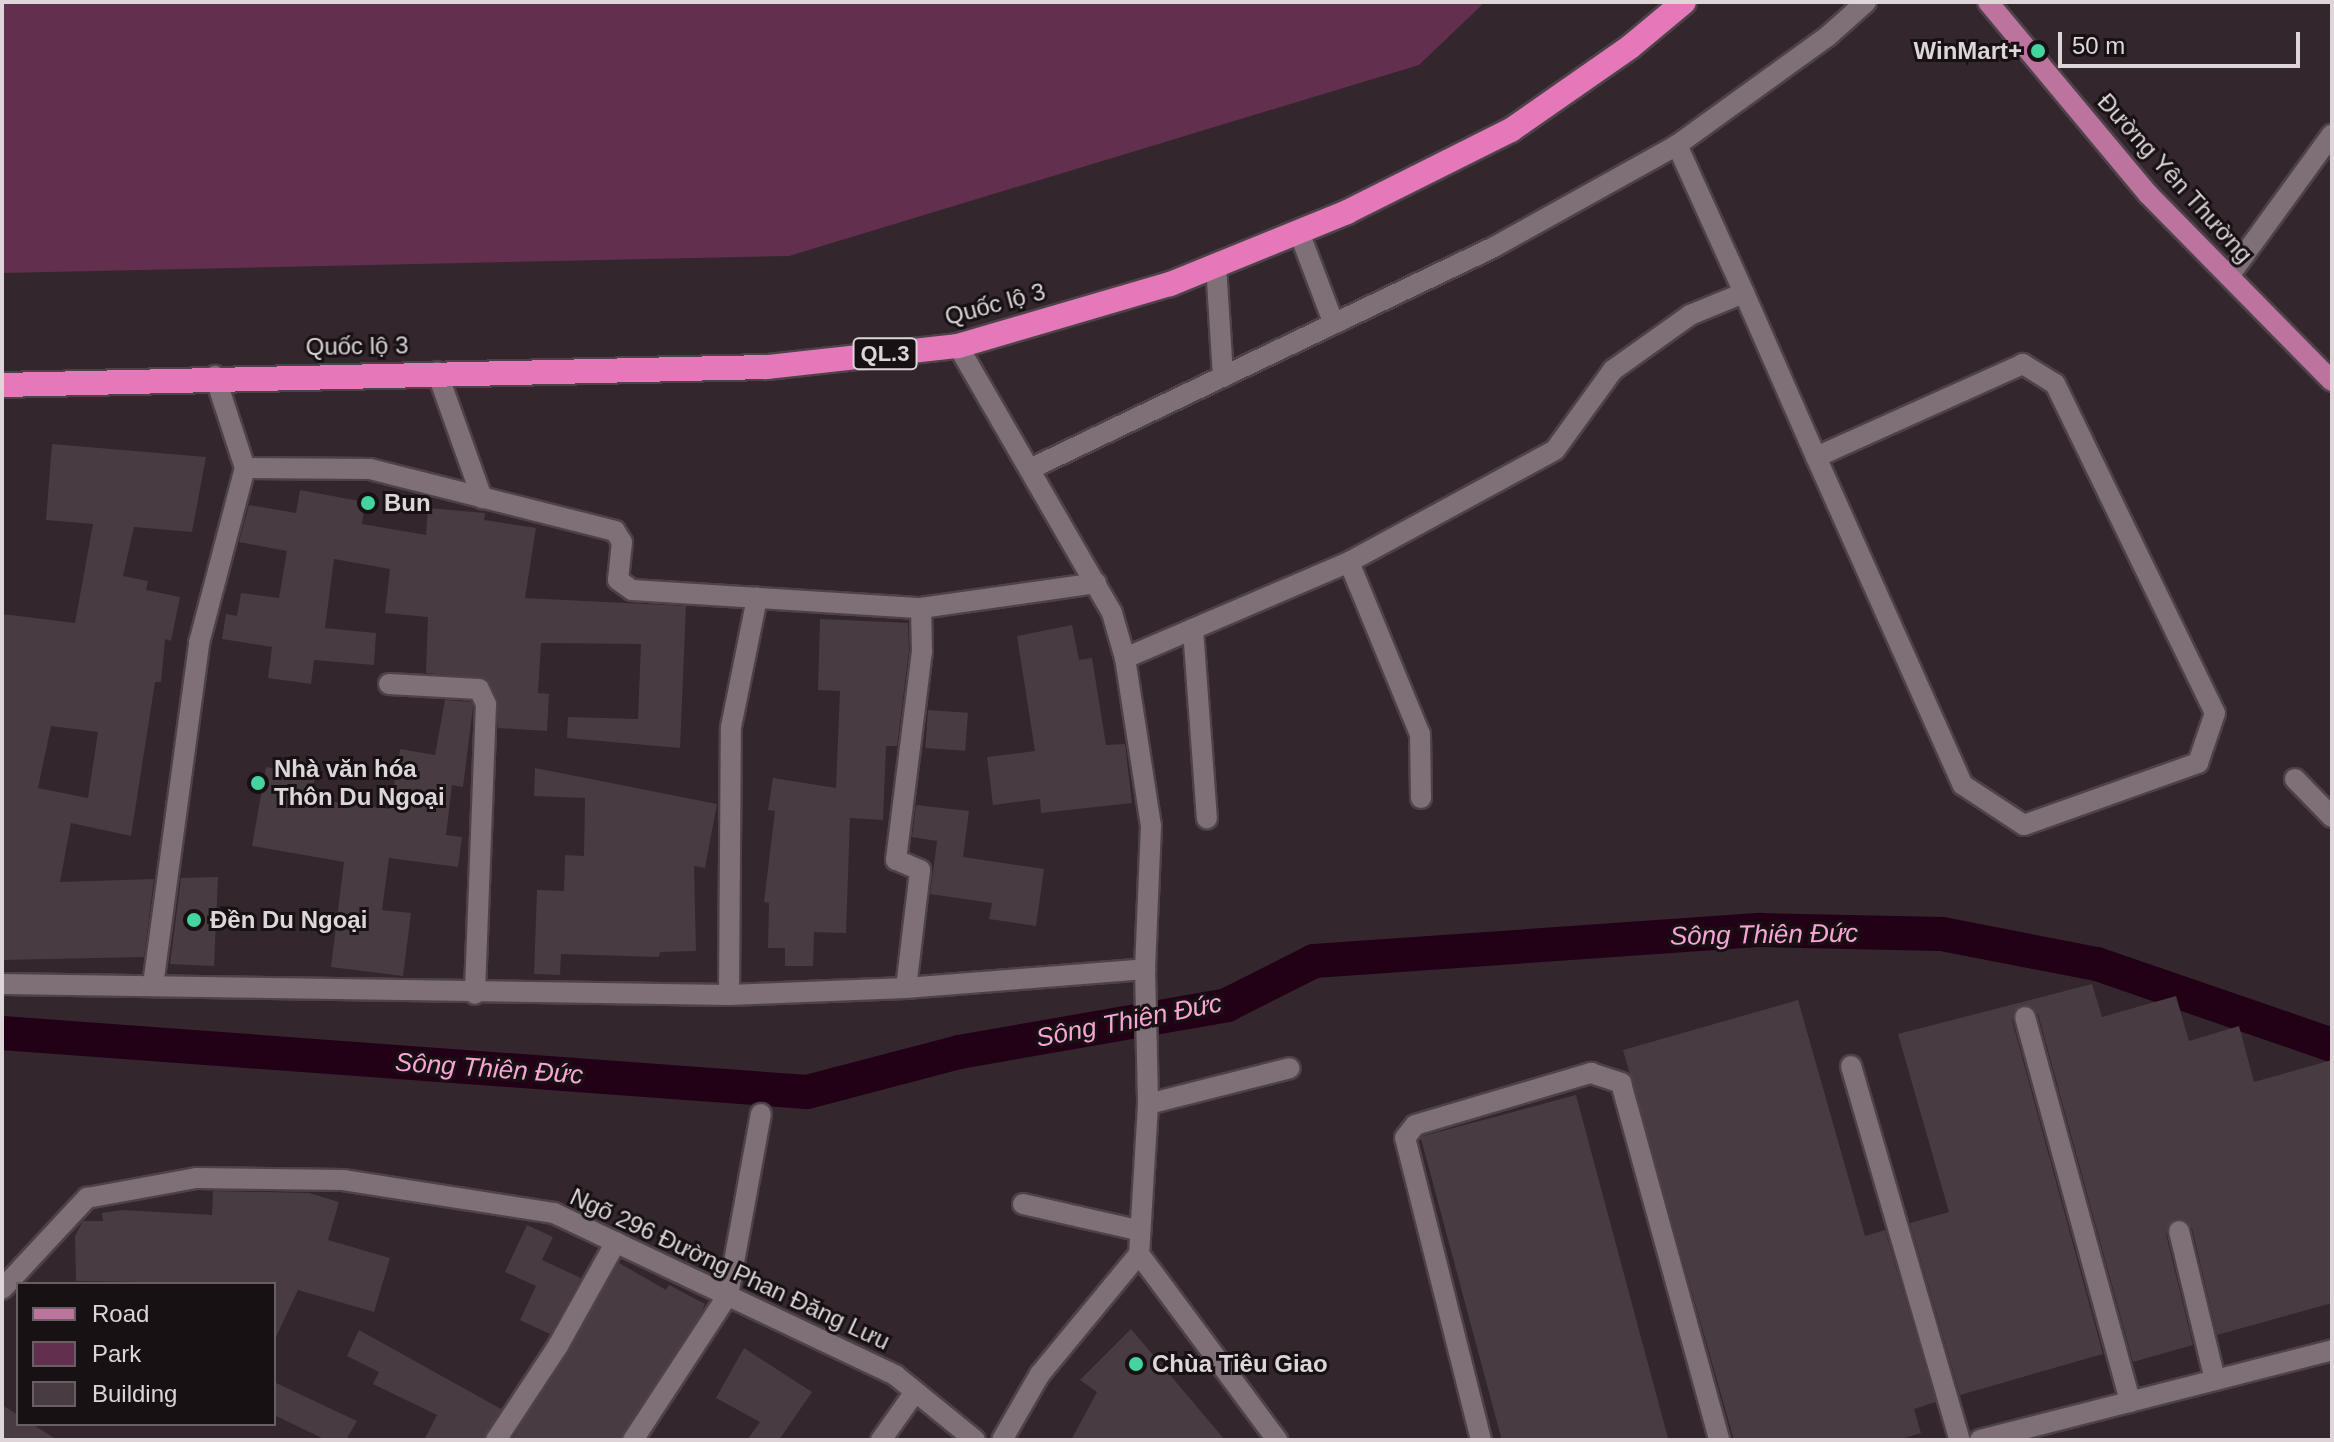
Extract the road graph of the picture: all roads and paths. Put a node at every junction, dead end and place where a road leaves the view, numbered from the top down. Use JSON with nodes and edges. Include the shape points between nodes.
{"nodes":[{"id":1,"x":1684,"y":2,"type":"edge"},
{"id":2,"x":1866,"y":2,"type":"edge"},
{"id":3,"x":1988,"y":2,"type":"edge"},
{"id":4,"x":2332,"y":134,"type":"edge"},
{"id":5,"x":1677,"y":145,"type":"junction"},
{"id":6,"x":1299,"y":232,"type":"junction"},
{"id":7,"x":1216,"y":265,"type":"junction"},
{"id":8,"x":2229,"y":276,"type":"junction"},
{"id":9,"x":1744,"y":293,"type":"junction"},
{"id":10,"x":1334,"y":324,"type":"junction"},
{"id":11,"x":958,"y":346,"type":"junction"},
{"id":12,"x":437,"y":372,"type":"junction"},
{"id":13,"x":215,"y":376,"type":"junction"},
{"id":14,"x":1223,"y":377,"type":"junction"},
{"id":15,"x":2332,"y":381,"type":"edge"},
{"id":16,"x":2,"y":385,"type":"edge"},
{"id":17,"x":1816,"y":457,"type":"junction"},
{"id":18,"x":245,"y":468,"type":"junction"},
{"id":19,"x":1032,"y":468,"type":"junction"},
{"id":20,"x":482,"y":498,"type":"junction"},
{"id":21,"x":1349,"y":562,"type":"junction"},
{"id":22,"x":1096,"y":583,"type":"junction"},
{"id":23,"x":757,"y":598,"type":"junction"},
{"id":24,"x":921,"y":608,"type":"junction"},
{"id":25,"x":1193,"y":629,"type":"junction"},
{"id":26,"x":1125,"y":658,"type":"junction"},
{"id":27,"x":389,"y":684,"type":"dead end"},
{"id":28,"x":2295,"y":779,"type":"dead end"},
{"id":29,"x":1421,"y":798,"type":"dead end"},
{"id":30,"x":2332,"y":817,"type":"edge"},
{"id":31,"x":1207,"y":818,"type":"dead end"},
{"id":32,"x":1145,"y":971,"type":"junction"},
{"id":33,"x":2,"y":984,"type":"edge"},
{"id":34,"x":153,"y":985,"type":"junction"},
{"id":35,"x":906,"y":988,"type":"junction"},
{"id":36,"x":475,"y":994,"type":"junction"},
{"id":37,"x":729,"y":995,"type":"junction"},
{"id":38,"x":2025,"y":1017,"type":"dead end"},
{"id":39,"x":1851,"y":1066,"type":"dead end"},
{"id":40,"x":1290,"y":1068,"type":"dead end"},
{"id":41,"x":1148,"y":1097,"type":"junction"},
{"id":42,"x":761,"y":1114,"type":"dead end"},
{"id":43,"x":1023,"y":1204,"type":"dead end"},
{"id":44,"x":1137,"y":1230,"type":"junction"},
{"id":45,"x":2179,"y":1231,"type":"dead end"},
{"id":46,"x":616,"y":1242,"type":"junction"},
{"id":47,"x":1139,"y":1254,"type":"junction"},
{"id":48,"x":2,"y":1289,"type":"edge"},
{"id":49,"x":728,"y":1295,"type":"junction"},
{"id":50,"x":2332,"y":1350,"type":"edge"},
{"id":51,"x":2215,"y":1380,"type":"junction"},
{"id":52,"x":915,"y":1392,"type":"junction"},
{"id":53,"x":2130,"y":1402,"type":"junction"},
{"id":54,"x":496,"y":1440,"type":"edge"},
{"id":55,"x":633,"y":1440,"type":"edge"},
{"id":56,"x":881,"y":1440,"type":"edge"},
{"id":57,"x":975,"y":1440,"type":"edge"},
{"id":58,"x":1002,"y":1440,"type":"edge"},
{"id":59,"x":1277,"y":1440,"type":"edge"},
{"id":60,"x":1481,"y":1440,"type":"edge"},
{"id":61,"x":1719,"y":1440,"type":"edge"},
{"id":62,"x":1960,"y":1440,"type":"edge"},
{"id":63,"x":1980,"y":1440,"type":"edge"}],
"edges":[{"from":1,"to":6,"type":"highway","name":"Quốc lộ 3","number":"QL.3","via":[[1630,47],[1511,130]]},
{"from":2,"to":5,"type":"street","via":[[1828,36]]},
{"from":3,"to":8,"type":"main road","name":"Đường Yên Thường","via":[[2148,194]]},
{"from":4,"to":8,"type":"street"},
{"from":5,"to":9,"type":"street"},
{"from":5,"to":10,"type":"street","via":[[1494,247]]},
{"from":6,"to":7,"type":"highway","name":"Quốc lộ 3","number":"QL.3"},
{"from":6,"to":10,"type":"street"},
{"from":7,"to":11,"type":"highway","name":"Quốc lộ 3","number":"QL.3","via":[[1170,284]]},
{"from":7,"to":14,"type":"street"},
{"from":8,"to":15,"type":"main road","name":"Đường Yên Thường"},
{"from":9,"to":17,"type":"street"},
{"from":9,"to":21,"type":"street","via":[[1690,315],[1613,370],[1555,450]]},
{"from":10,"to":14,"type":"street"},
{"from":11,"to":12,"type":"highway","name":"Quốc lộ 3","number":"QL.3","via":[[767,367]]},
{"from":11,"to":19,"type":"street"},
{"from":12,"to":13,"type":"highway","name":"Quốc lộ 3","number":"QL.3"},
{"from":12,"to":20,"type":"street"},
{"from":13,"to":16,"type":"highway","name":"Quốc lộ 3","number":"QL.3"},
{"from":13,"to":18,"type":"street"},
{"from":14,"to":19,"type":"street"},
{"from":17,"to":17,"type":"street","via":[[1963,785],[2024,825],[2198,763],[2215,713],[2055,384],[2023,364]]},
{"from":18,"to":20,"type":"street","via":[[370,469]]},
{"from":18,"to":34,"type":"street","via":[[199,643]]},
{"from":19,"to":22,"type":"street"},
{"from":20,"to":23,"type":"street","via":[[615,531],[622,542],[618,580],[632,590]]},
{"from":21,"to":25,"type":"street"},
{"from":21,"to":29,"type":"street","via":[[1420,734]]},
{"from":22,"to":24,"type":"street"},
{"from":22,"to":26,"type":"street","via":[[1112,613]]},
{"from":23,"to":24,"type":"street"},
{"from":23,"to":37,"type":"street","via":[[731,727]]},
{"from":24,"to":35,"type":"street","via":[[922,652],[896,860],[920,870]]},
{"from":25,"to":26,"type":"street"},
{"from":25,"to":31,"type":"street"},
{"from":26,"to":32,"type":"street","via":[[1151,826]]},
{"from":27,"to":36,"type":"street","via":[[479,689],[486,704]]},
{"from":28,"to":30,"type":"street"},
{"from":32,"to":35,"type":"street"},
{"from":32,"to":41,"type":"street"},
{"from":33,"to":34,"type":"street"},
{"from":34,"to":36,"type":"street"},
{"from":35,"to":37,"type":"street"},
{"from":36,"to":37,"type":"street"},
{"from":38,"to":53,"type":"street"},
{"from":39,"to":62,"type":"street"},
{"from":40,"to":41,"type":"street"},
{"from":41,"to":44,"type":"street"},
{"from":42,"to":49,"type":"street"},
{"from":43,"to":44,"type":"street"},
{"from":44,"to":47,"type":"street"},
{"from":45,"to":51,"type":"street"},
{"from":46,"to":48,"type":"street","name":"Ngõ 296 Đường Phan Đăng Lưu","via":[[554,1213],[343,1180],[196,1178],[87,1198]]},
{"from":46,"to":49,"type":"street","name":"Ngõ 296 Đường Phan Đăng Lưu"},
{"from":46,"to":54,"type":"street","via":[[558,1346]]},
{"from":47,"to":58,"type":"street","via":[[1040,1374]]},
{"from":47,"to":59,"type":"street"},
{"from":49,"to":52,"type":"street","name":"Ngõ 296 Đường Phan Đăng Lưu","via":[[895,1375]]},
{"from":49,"to":55,"type":"street"},
{"from":50,"to":51,"type":"street"},
{"from":51,"to":53,"type":"street"},
{"from":52,"to":56,"type":"street"},
{"from":52,"to":57,"type":"street","name":"Ngõ 296 Đường Phan Đăng Lưu"},
{"from":53,"to":63,"type":"street"},
{"from":60,"to":61,"type":"street","via":[[1405,1138],[1415,1125],[1591,1073],[1621,1083]]}]}
